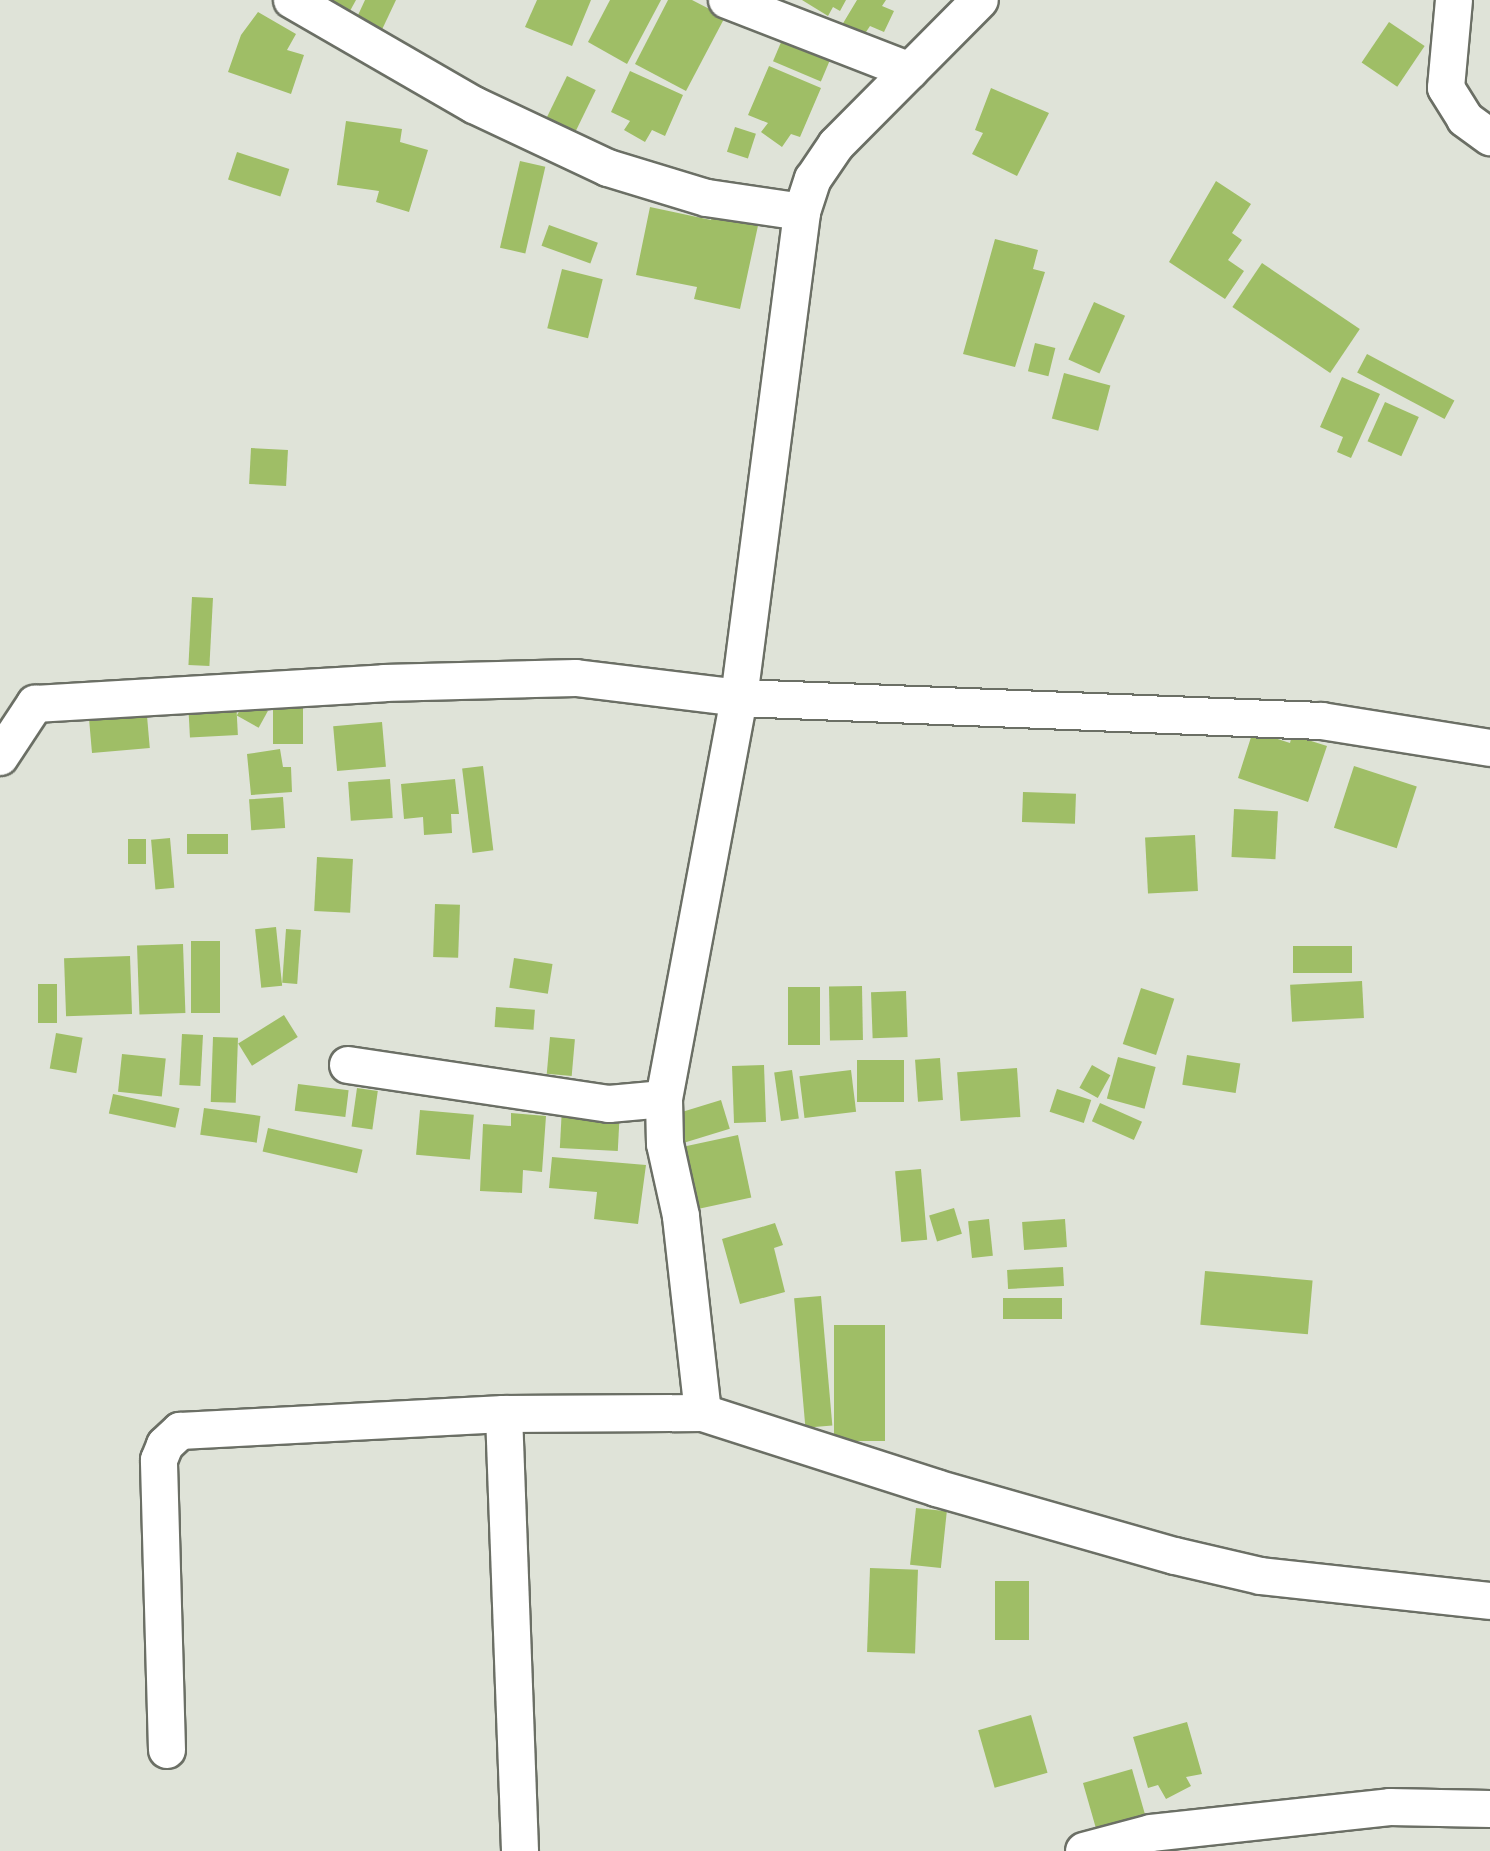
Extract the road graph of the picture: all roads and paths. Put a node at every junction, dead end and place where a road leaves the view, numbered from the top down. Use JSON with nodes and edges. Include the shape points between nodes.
{"nodes":[{"id":1,"x":292,"y":0,"type":"edge"},
{"id":2,"x":727,"y":0,"type":"edge"},
{"id":3,"x":980,"y":0,"type":"edge"},
{"id":4,"x":1454,"y":0,"type":"edge"},
{"id":5,"x":910,"y":71,"type":"junction"},
{"id":6,"x":1490,"y":137,"type":"edge"},
{"id":7,"x":802,"y":212,"type":"junction"},
{"id":8,"x":739,"y":698,"type":"junction"},
{"id":9,"x":1490,"y":748,"type":"edge"},
{"id":10,"x":0,"y":757,"type":"edge"},
{"id":11,"x":348,"y":1065,"type":"dead end"},
{"id":12,"x":664,"y":1099,"type":"junction"},
{"id":13,"x":703,"y":1413,"type":"junction"},
{"id":14,"x":504,"y":1414,"type":"junction"},
{"id":15,"x":1490,"y":1601,"type":"edge"},
{"id":16,"x":167,"y":1750,"type":"dead end"},
{"id":17,"x":1490,"y":1809,"type":"edge"},
{"id":18,"x":520,"y":1851,"type":"edge"},
{"id":19,"x":1084,"y":1851,"type":"edge"}],
"edges":[{"from":1,"to":7,"type":"street","via":[[474,105],[608,168],[707,198]]},
{"from":2,"to":5,"type":"street"},
{"from":3,"to":5,"type":"street"},
{"from":4,"to":6,"type":"street","via":[[1446,88],[1465,119]]},
{"from":5,"to":7,"type":"street","via":[[836,145],[813,179]]},
{"from":7,"to":8,"type":"street"},
{"from":8,"to":9,"type":"street","via":[[1322,721]]},
{"from":8,"to":10,"type":"street","via":[[576,678],[384,683],[35,704]]},
{"from":8,"to":12,"type":"street"},
{"from":11,"to":12,"type":"street","via":[[609,1104]]},
{"from":12,"to":13,"type":"street","via":[[665,1144],[681,1216]]},
{"from":13,"to":14,"type":"street"},
{"from":13,"to":15,"type":"street","via":[[936,1488],[1175,1556],[1261,1576]]},
{"from":14,"to":16,"type":"street","via":[[180,1431],[165,1445],[159,1460]]},
{"from":14,"to":18,"type":"street"},
{"from":17,"to":19,"type":"street","via":[[1390,1807],[1151,1833]]}]}
